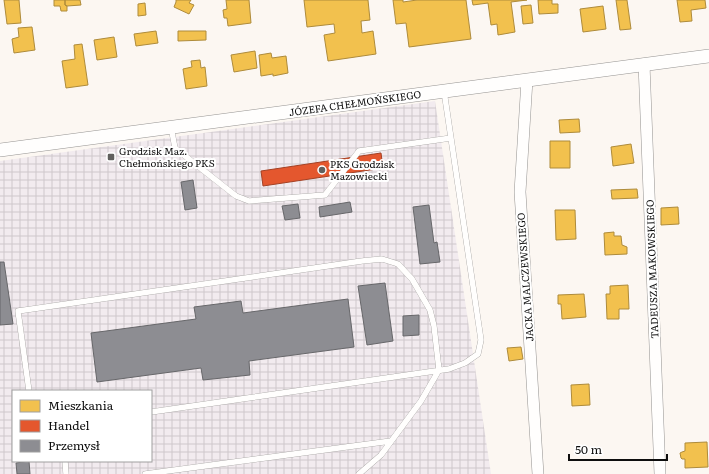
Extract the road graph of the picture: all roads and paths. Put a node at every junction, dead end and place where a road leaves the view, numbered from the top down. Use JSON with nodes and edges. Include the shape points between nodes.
{"nodes":[{"id":1,"x":709,"y":56,"type":"edge"},
{"id":2,"x":644,"y":64,"type":"junction"},
{"id":3,"x":527,"y":80,"type":"junction"},
{"id":4,"x":444,"y":91,"type":"junction"},
{"id":5,"x":171,"y":127,"type":"junction"},
{"id":6,"x":451,"y":138,"type":"junction"},
{"id":7,"x":0,"y":150,"type":"edge"},
{"id":8,"x":439,"y":370,"type":"junction"},
{"id":9,"x":29,"y":390,"type":"edge"},
{"id":10,"x":152,"y":412,"type":"edge"},
{"id":11,"x":391,"y":441,"type":"junction"},
{"id":12,"x":65,"y":462,"type":"edge"},
{"id":13,"x":66,"y":474,"type":"edge"},
{"id":14,"x":145,"y":474,"type":"edge"},
{"id":15,"x":359,"y":474,"type":"edge"},
{"id":16,"x":538,"y":474,"type":"edge"},
{"id":17,"x":660,"y":474,"type":"edge"}],
"edges":[{"from":1,"to":2,"type":"street","name":"JÓZEFA CHEŁMOŃSKIEGO"},
{"from":2,"to":3,"type":"street","name":"JÓZEFA CHEŁMOŃSKIEGO"},
{"from":2,"to":17,"type":"street","name":"TADEUSZA MAKOWSKIEGO"},
{"from":3,"to":4,"type":"street","name":"JÓZEFA CHEŁMOŃSKIEGO"},
{"from":3,"to":16,"type":"street","name":"JACKA MALCZEWSKIEGO","via":[[520,192]]},
{"from":4,"to":5,"type":"street","name":"JÓZEFA CHEŁMOŃSKIEGO"},
{"from":4,"to":6,"type":"lane"},
{"from":5,"to":6,"type":"lane","via":[[175,148],[236,196],[249,200],[325,195],[359,151]]},
{"from":5,"to":7,"type":"street","name":"JÓZEFA CHEŁMOŃSKIEGO"},
{"from":6,"to":8,"type":"lane","via":[[481,340],[478,354],[465,363]]},
{"from":8,"to":9,"type":"lane","via":[[430,310],[412,279],[398,264],[382,259],[18,311]]},
{"from":8,"to":10,"type":"lane"},
{"from":8,"to":11,"type":"lane"},
{"from":11,"to":14,"type":"lane"},
{"from":11,"to":15,"type":"lane","via":[[381,455]]},
{"from":12,"to":13,"type":"lane"}]}
